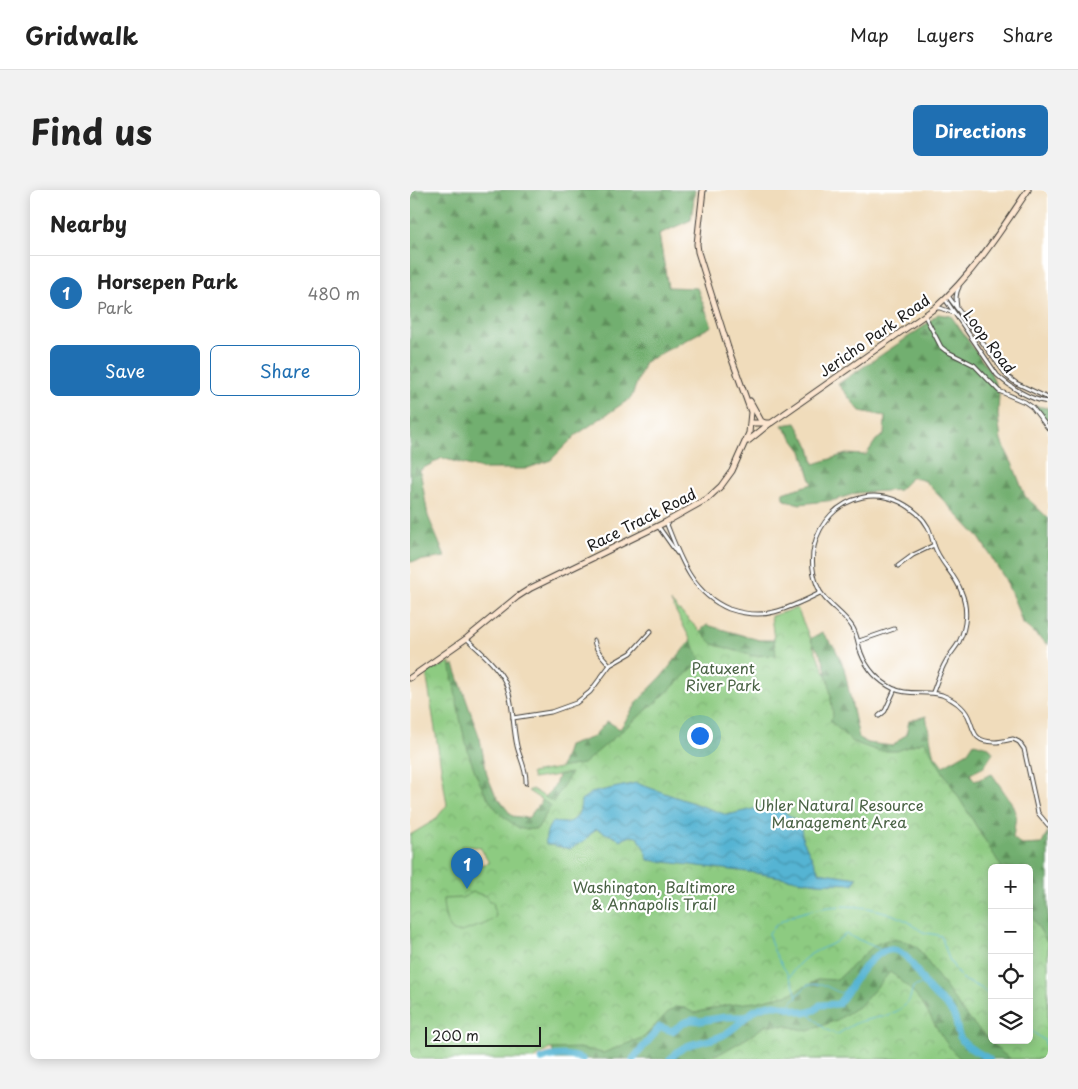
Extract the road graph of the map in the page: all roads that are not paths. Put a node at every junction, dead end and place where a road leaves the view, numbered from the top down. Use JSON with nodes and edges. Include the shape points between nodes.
{"nodes":[{"id":1,"x":703,"y":190,"type":"edge"},
{"id":2,"x":1028,"y":190,"type":"edge"},
{"id":3,"x":961,"y":282,"type":"junction"},
{"id":4,"x":946,"y":298,"type":"junction"},
{"id":5,"x":935,"y":308,"type":"junction"},
{"id":6,"x":957,"y":312,"type":"junction"},
{"id":7,"x":925,"y":316,"type":"junction"},
{"id":8,"x":745,"y":394,"type":"junction"},
{"id":9,"x":1048,"y":400,"type":"edge"},
{"id":10,"x":751,"y":423,"type":"junction"},
{"id":11,"x":769,"y":424,"type":"junction"},
{"id":12,"x":1048,"y":428,"type":"edge"},
{"id":13,"x":744,"y":448,"type":"junction"},
{"id":14,"x":666,"y":522,"type":"junction"},
{"id":15,"x":658,"y":526,"type":"junction"},
{"id":16,"x":934,"y":544,"type":"junction"},
{"id":17,"x":679,"y":555,"type":"junction"},
{"id":18,"x":898,"y":566,"type":"dead end"},
{"id":19,"x":820,"y":593,"type":"junction"},
{"id":20,"x":894,"y":629,"type":"dead end"},
{"id":21,"x":651,"y":631,"type":"dead end"},
{"id":22,"x":466,"y":638,"type":"junction"},
{"id":23,"x":594,"y":640,"type":"dead end"},
{"id":24,"x":858,"y":641,"type":"junction"},
{"id":25,"x":610,"y":665,"type":"junction"},
{"id":26,"x":410,"y":678,"type":"edge"},
{"id":27,"x":895,"y":689,"type":"junction"},
{"id":28,"x":934,"y":692,"type":"junction"},
{"id":29,"x":879,"y":716,"type":"dead end"},
{"id":30,"x":513,"y":718,"type":"junction"},
{"id":31,"x":526,"y":783,"type":"dead end"},
{"id":32,"x":1048,"y":825,"type":"edge"}],
"edges":[{"from":1,"to":8,"type":"street","name":"Race Track Road","via":[[698,252]]},
{"from":2,"to":3,"type":"street","name":"Jericho Park Road"},
{"from":3,"to":4,"type":"street","name":"Jericho Park Road"},
{"from":3,"to":6,"type":"street","via":[[956,292]]},
{"from":4,"to":5,"type":"street","name":"Jericho Park Road"},
{"from":4,"to":6,"type":"street","name":"Loop Road"},
{"from":5,"to":6,"type":"street"},
{"from":5,"to":7,"type":"street","name":"Jericho Park Road"},
{"from":6,"to":9,"type":"street","name":"Loop Road","via":[[1008,377]]},
{"from":7,"to":11,"type":"street","name":"Jericho Park Road"},
{"from":7,"to":12,"type":"street","via":[[942,348],[974,365],[999,391],[1032,407]]},
{"from":8,"to":10,"type":"street","name":"Race Track Road"},
{"from":8,"to":11,"type":"street","via":[[761,421]]},
{"from":10,"to":11,"type":"street"},
{"from":10,"to":13,"type":"street","name":"Race Track Road"},
{"from":11,"to":13,"type":"street","name":"Jericho Park Road"},
{"from":13,"to":14,"type":"street","name":"Race Track Road","via":[[732,471],[713,495]]},
{"from":14,"to":15,"type":"street","name":"Race Track Road"},
{"from":14,"to":17,"type":"street"},
{"from":15,"to":17,"type":"street"},
{"from":15,"to":22,"type":"street","name":"Race Track Road","via":[[531,588]]},
{"from":16,"to":18,"type":"street"},
{"from":16,"to":19,"type":"street","via":[[924,521],[913,509],[900,502],[874,496],[854,500],[843,505],[822,524],[815,540],[813,572]]},
{"from":16,"to":28,"type":"street","via":[[940,559],[961,589],[966,614],[962,636],[944,663]]},
{"from":17,"to":19,"type":"street","via":[[701,590],[722,605],[744,613],[774,612]]},
{"from":19,"to":24,"type":"street","via":[[846,619]]},
{"from":20,"to":24,"type":"street"},
{"from":21,"to":25,"type":"street","via":[[631,652]]},
{"from":22,"to":26,"type":"street","name":"Race Track Road"},
{"from":22,"to":30,"type":"street","via":[[503,678]]},
{"from":23,"to":25,"type":"street","via":[[594,645]]},
{"from":24,"to":27,"type":"street","via":[[871,672]]},
{"from":25,"to":30,"type":"street","via":[[590,692],[576,703],[552,712]]},
{"from":27,"to":28,"type":"street"},
{"from":27,"to":29,"type":"street","via":[[885,711]]},
{"from":28,"to":32,"type":"street","via":[[952,700],[965,711],[977,737],[995,742],[1013,738],[1022,744],[1038,813]]},
{"from":30,"to":31,"type":"street","via":[[520,760],[526,770]]}]}
